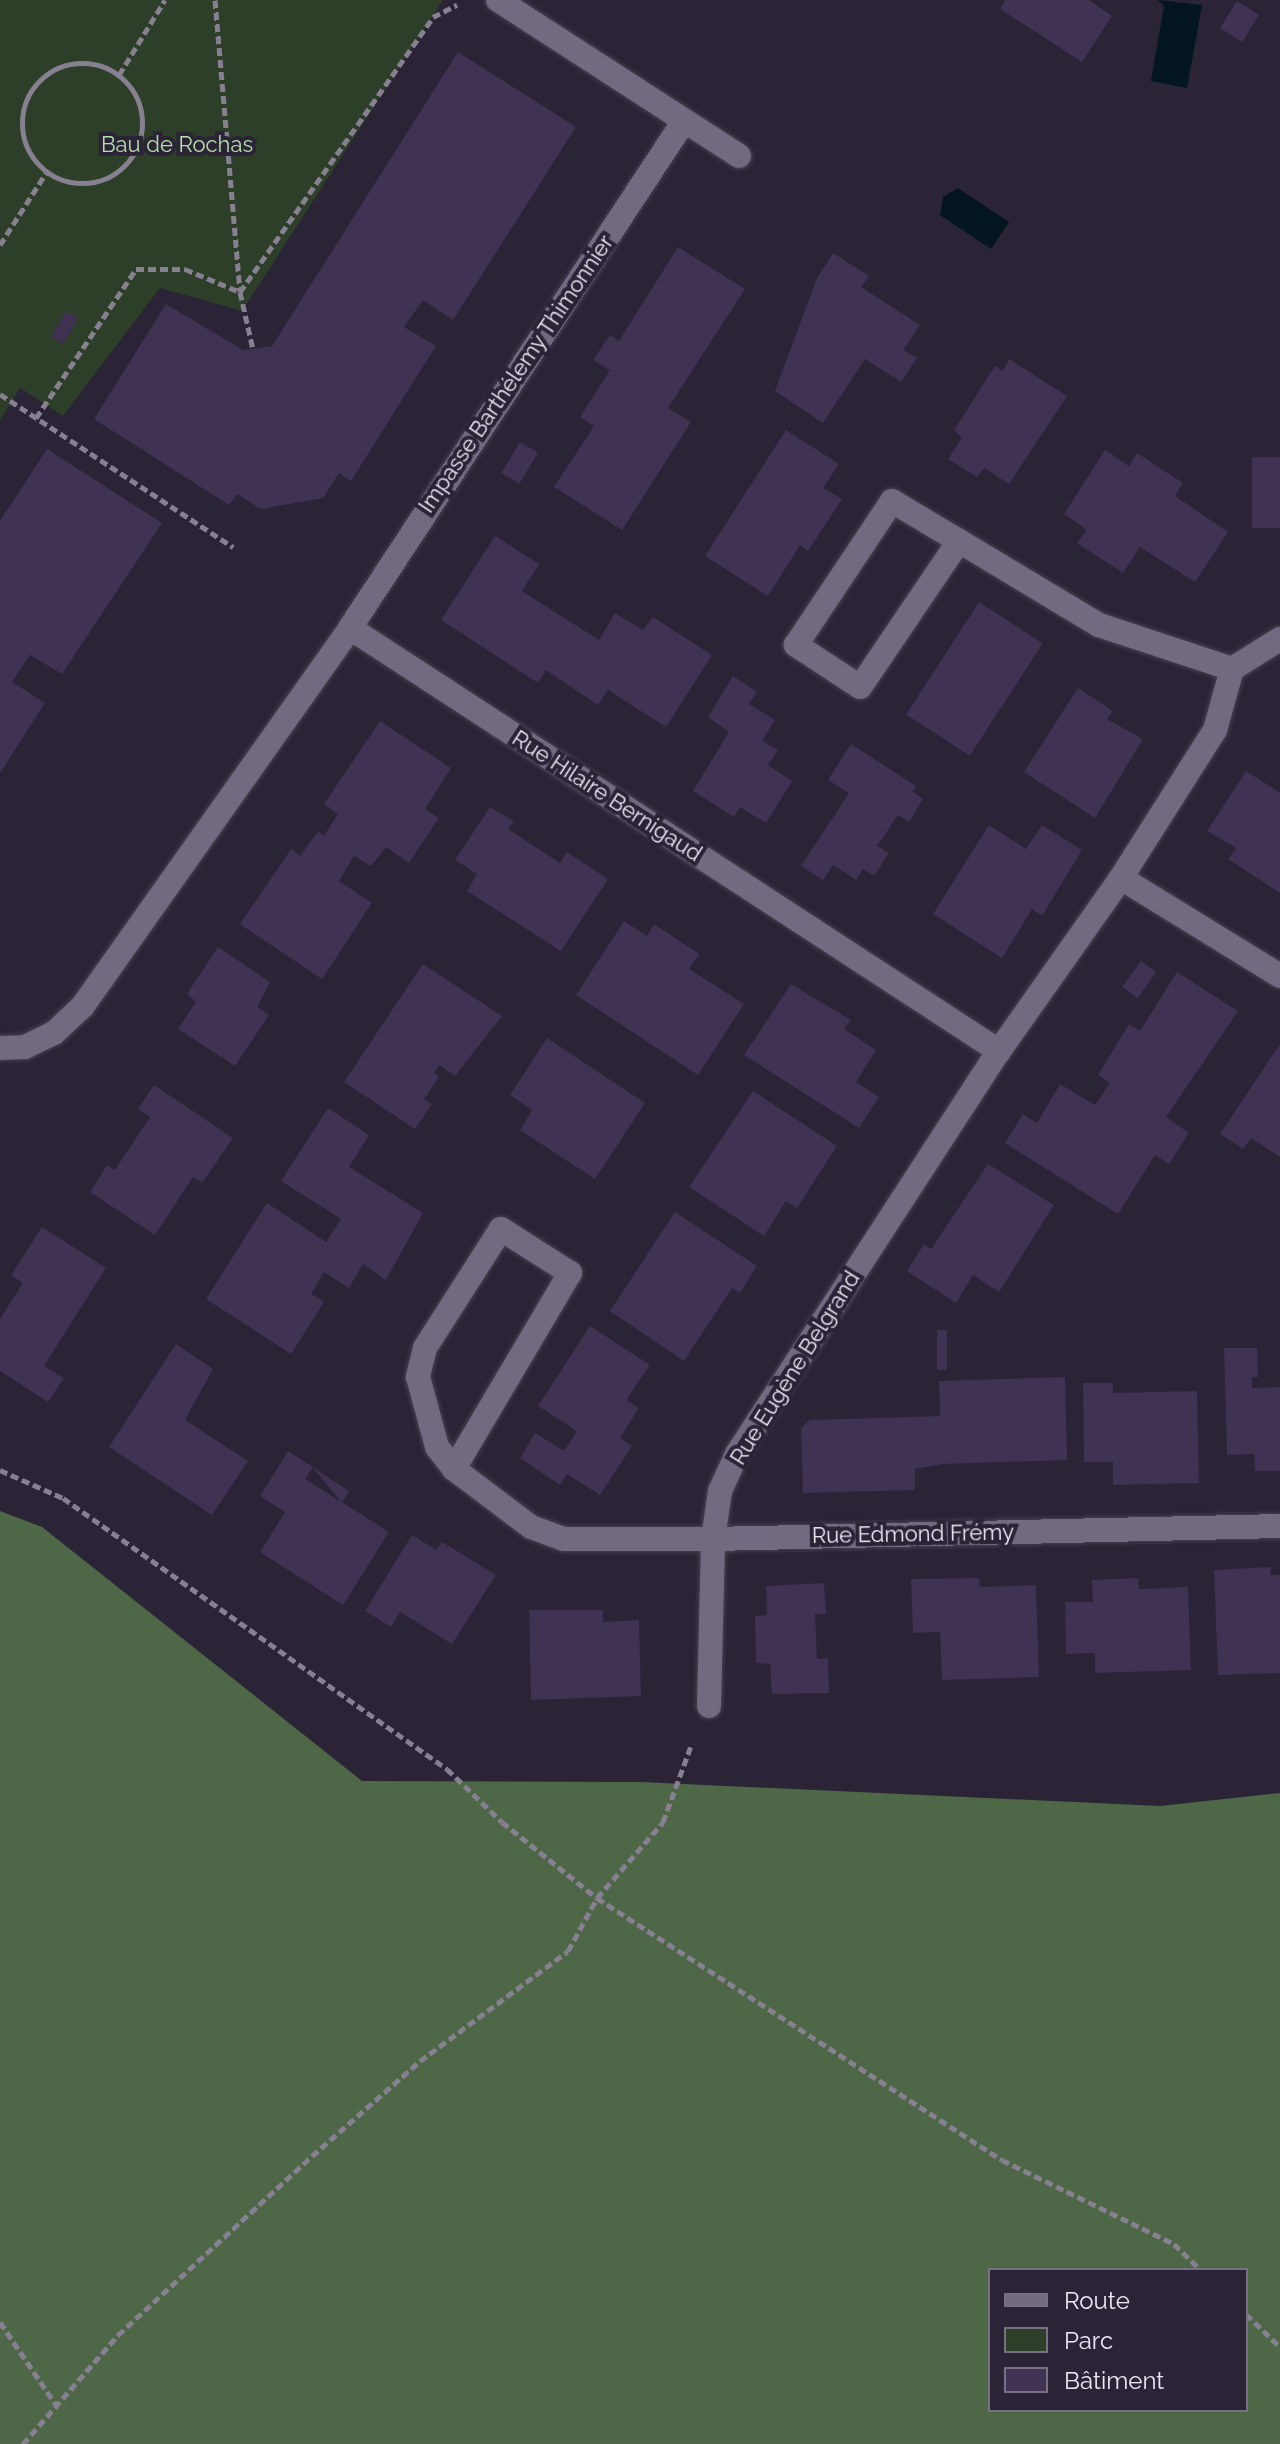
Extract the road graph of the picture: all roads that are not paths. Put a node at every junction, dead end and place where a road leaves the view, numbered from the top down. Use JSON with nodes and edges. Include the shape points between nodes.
{"nodes":[{"id":1,"x":498,"y":0,"type":"edge"},
{"id":2,"x":684,"y":121,"type":"junction"},
{"id":3,"x":739,"y":156,"type":"dead end"},
{"id":4,"x":959,"y":541,"type":"junction"},
{"id":5,"x":350,"y":628,"type":"junction"},
{"id":6,"x":1280,"y":639,"type":"edge"},
{"id":7,"x":1232,"y":669,"type":"junction"},
{"id":8,"x":1121,"y":878,"type":"junction"},
{"id":9,"x":1280,"y":976,"type":"edge"},
{"id":10,"x":0,"y":1048,"type":"edge"},
{"id":11,"x":999,"y":1051,"type":"junction"},
{"id":12,"x":454,"y":1469,"type":"junction"},
{"id":13,"x":1280,"y":1526,"type":"edge"},
{"id":14,"x":713,"y":1539,"type":"junction"},
{"id":15,"x":709,"y":1706,"type":"road end"}],
"edges":[{"from":1,"to":2,"type":"street"},
{"from":2,"to":3,"type":"street"},
{"from":2,"to":5,"type":"street","name":"Impasse Barthélemy Thimonnier"},
{"from":4,"to":4,"type":"street","via":[[892,501],[796,645],[860,687]]},
{"from":4,"to":7,"type":"street","via":[[1099,625]]},
{"from":5,"to":10,"type":"street","via":[[82,1007],[54,1033],[25,1047]]},
{"from":5,"to":11,"type":"street","name":"Rue Hilaire Bernigaud"},
{"from":6,"to":7,"type":"street"},
{"from":7,"to":8,"type":"street","via":[[1215,730]]},
{"from":8,"to":9,"type":"street"},
{"from":8,"to":11,"type":"street"},
{"from":11,"to":14,"type":"street","name":"Rue Eugène Belgrand","via":[[737,1454],[720,1491]]},
{"from":12,"to":12,"type":"street","via":[[570,1273],[501,1229],[425,1348],[418,1377],[437,1447]]},
{"from":12,"to":14,"type":"street","via":[[531,1527],[564,1539]]},
{"from":13,"to":14,"type":"street","name":"Rue Edmond Frémy"},
{"from":14,"to":15,"type":"street"}]}
